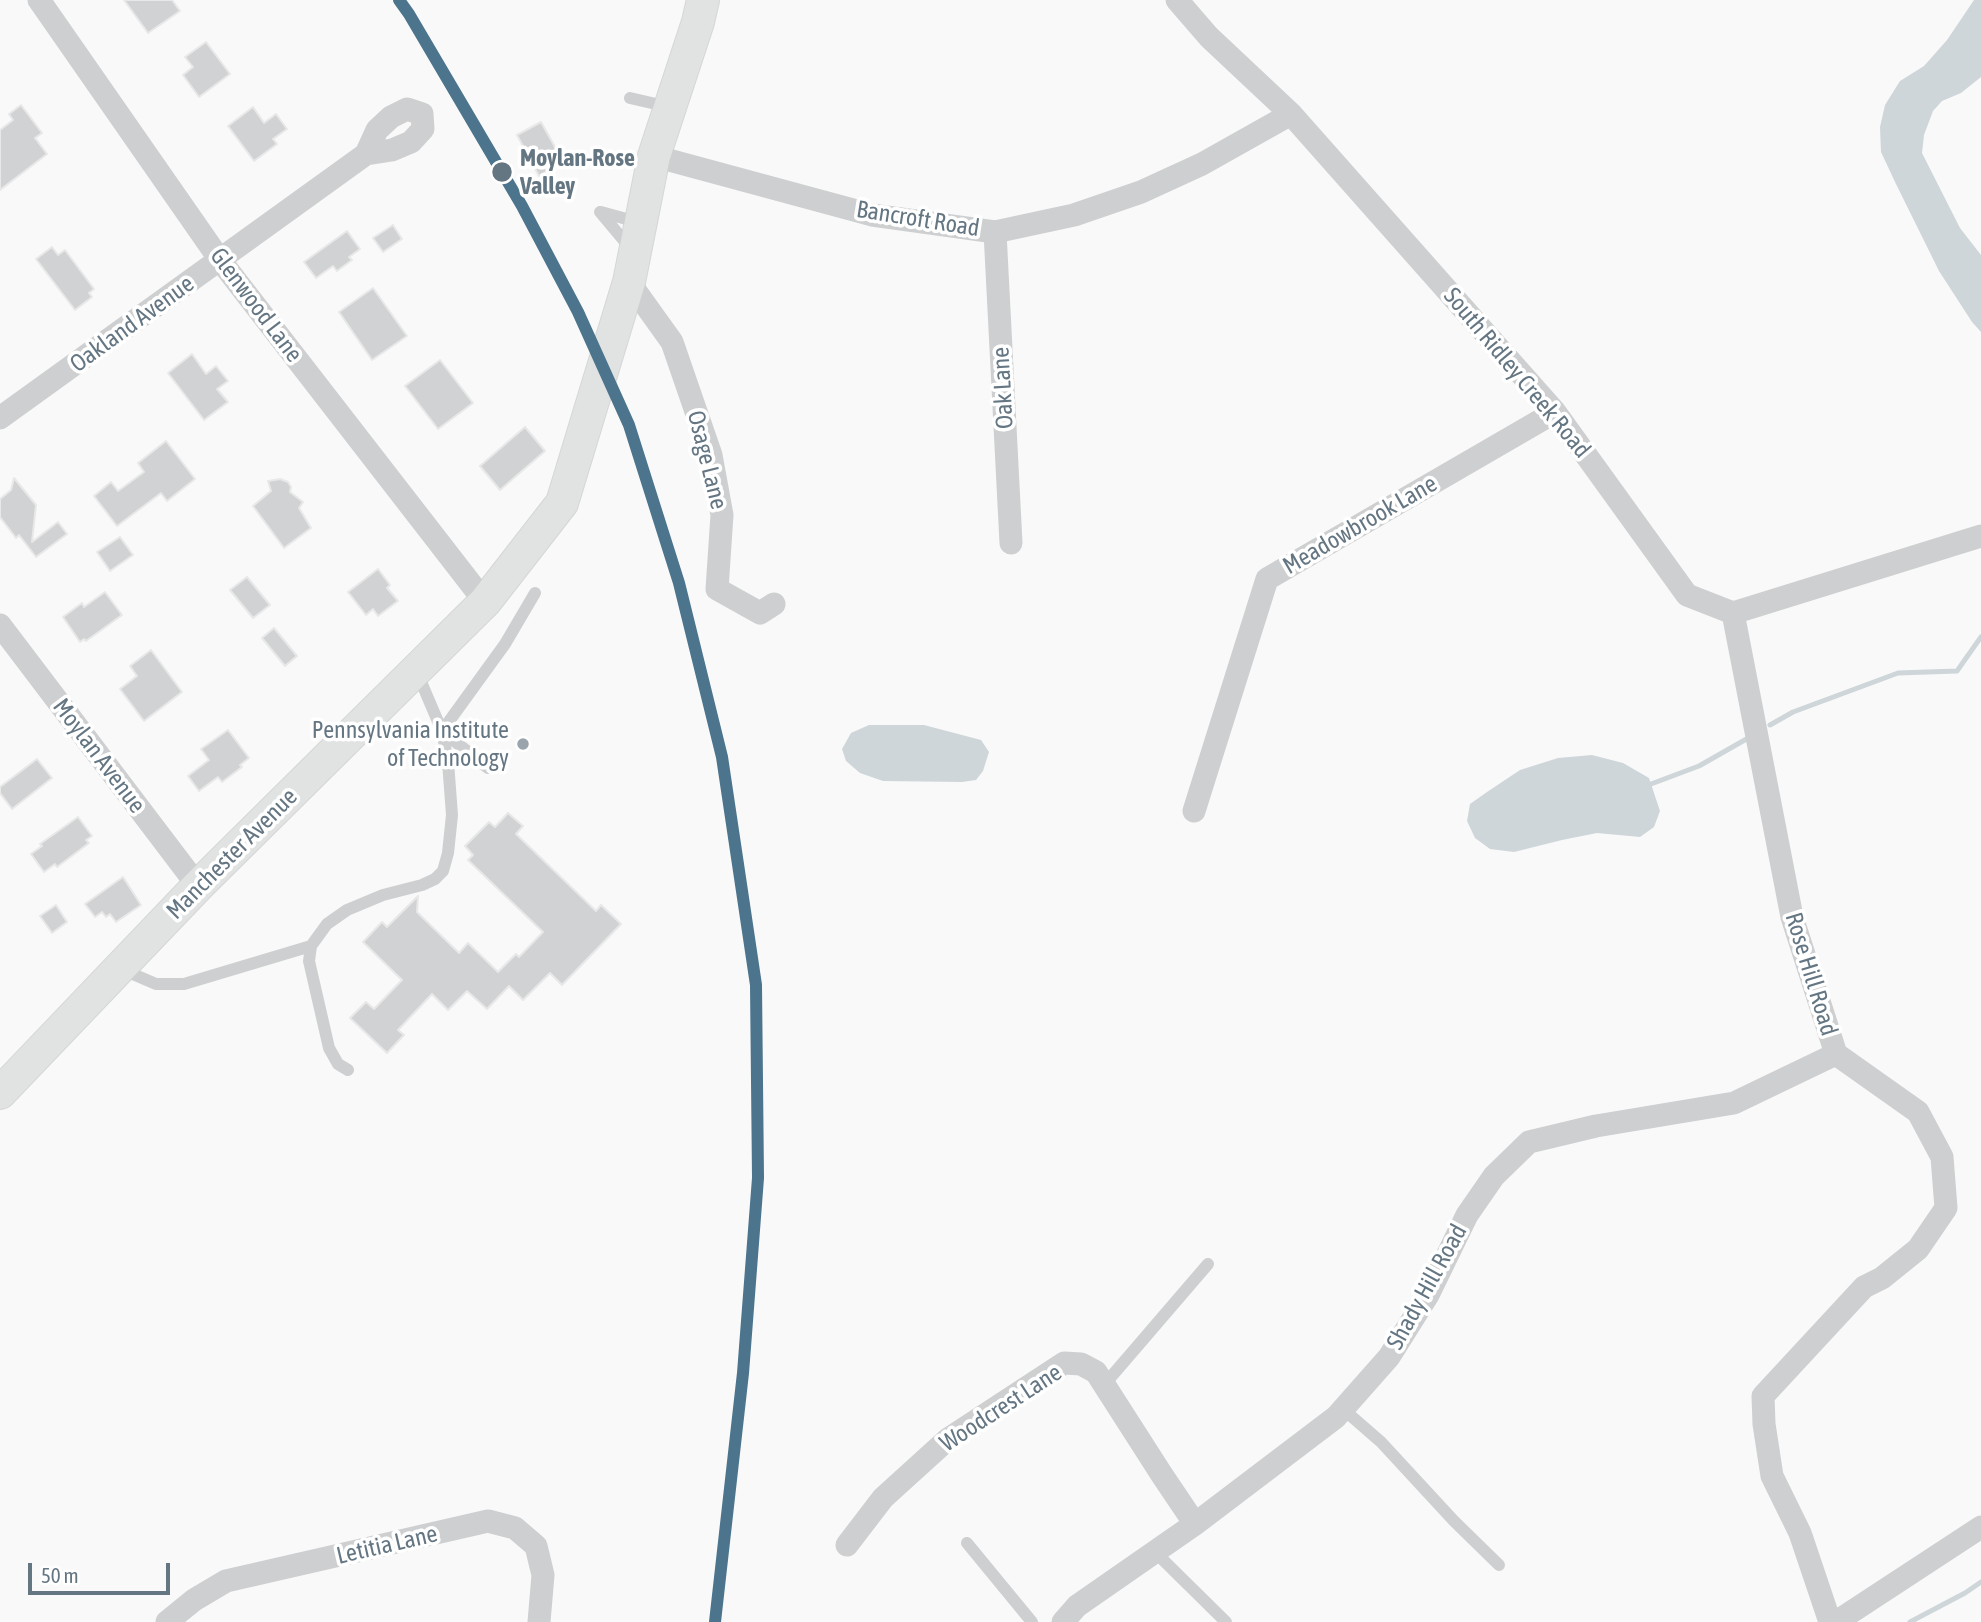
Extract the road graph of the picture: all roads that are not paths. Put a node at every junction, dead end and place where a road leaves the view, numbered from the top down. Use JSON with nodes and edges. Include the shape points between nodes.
{"nodes":[{"id":1,"x":39,"y":0,"type":"edge"},
{"id":2,"x":703,"y":0,"type":"edge"},
{"id":3,"x":1177,"y":0,"type":"edge"},
{"id":4,"x":630,"y":98,"type":"dead end"},
{"id":5,"x":669,"y":107,"type":"junction"},
{"id":6,"x":1291,"y":114,"type":"junction"},
{"id":7,"x":366,"y":154,"type":"dead end"},
{"id":8,"x":654,"y":156,"type":"junction"},
{"id":9,"x":641,"y":223,"type":"junction"},
{"id":10,"x":995,"y":232,"type":"junction"},
{"id":11,"x":220,"y":260,"type":"junction"},
{"id":12,"x":632,"y":268,"type":"junction"},
{"id":13,"x":1555,"y":412,"type":"junction"},
{"id":14,"x":0,"y":418,"type":"edge"},
{"id":15,"x":1981,"y":536,"type":"edge"},
{"id":16,"x":1011,"y":544,"type":"dead end"},
{"id":17,"x":535,"y":593,"type":"dead end"},
{"id":18,"x":485,"y":602,"type":"junction"},
{"id":19,"x":774,"y":604,"type":"dead end"},
{"id":20,"x":1733,"y":613,"type":"junction"},
{"id":21,"x":0,"y":625,"type":"edge"},
{"id":22,"x":416,"y":670,"type":"junction"},
{"id":23,"x":442,"y":731,"type":"junction"},
{"id":24,"x":488,"y":768,"type":"dead end"},
{"id":25,"x":1194,"y":811,"type":"dead end"},
{"id":26,"x":198,"y":886,"type":"junction"},
{"id":27,"x":312,"y":946,"type":"junction"},
{"id":28,"x":119,"y":968,"type":"junction"},
{"id":29,"x":1836,"y":1054,"type":"junction"},
{"id":30,"x":348,"y":1070,"type":"dead end"},
{"id":31,"x":0,"y":1093,"type":"edge"},
{"id":32,"x":1208,"y":1264,"type":"dead end"},
{"id":33,"x":1104,"y":1385,"type":"junction"},
{"id":34,"x":1343,"y":1409,"type":"junction"},
{"id":35,"x":1195,"y":1524,"type":"junction"},
{"id":36,"x":1981,"y":1527,"type":"edge"},
{"id":37,"x":967,"y":1542,"type":"dead end"},
{"id":38,"x":847,"y":1545,"type":"dead end"},
{"id":39,"x":1155,"y":1552,"type":"junction"},
{"id":40,"x":1499,"y":1565,"type":"dead end"},
{"id":41,"x":167,"y":1622,"type":"edge"},
{"id":42,"x":539,"y":1622,"type":"edge"},
{"id":43,"x":1032,"y":1622,"type":"edge"},
{"id":44,"x":1063,"y":1622,"type":"edge"},
{"id":45,"x":1226,"y":1622,"type":"edge"},
{"id":46,"x":1830,"y":1622,"type":"edge"},
{"id":47,"x":1836,"y":1622,"type":"edge"}],
"edges":[{"from":1,"to":11,"type":"street","name":"Glenwood Lane"},
{"from":2,"to":5,"type":"street","name":"Manchester Avenue"},
{"from":3,"to":6,"type":"street","name":"South Ridley Creek Road","via":[[1209,37]]},
{"from":4,"to":5,"type":"lane"},
{"from":5,"to":8,"type":"street","name":"Manchester Avenue"},
{"from":6,"to":10,"type":"street","name":"Bancroft Road","via":[[1141,192],[1074,215]]},
{"from":6,"to":13,"type":"street","name":"South Ridley Creek Road"},
{"from":7,"to":11,"type":"street","name":"Oakland Avenue"},
{"from":8,"to":9,"type":"street","name":"Manchester Avenue"},
{"from":8,"to":10,"type":"street","name":"Bancroft Road","via":[[872,215]]},
{"from":9,"to":12,"type":"street","name":"Manchester Avenue"},
{"from":9,"to":12,"type":"lane","via":[[600,212]]},
{"from":10,"to":16,"type":"street","name":"Oak Lane"},
{"from":11,"to":14,"type":"street","name":"Oakland Avenue"},
{"from":11,"to":18,"type":"street","name":"Glenwood Lane"},
{"from":12,"to":18,"type":"street","name":"Manchester Avenue","via":[[562,503]]},
{"from":12,"to":19,"type":"street","name":"Osage Lane","via":[[672,342],[711,455],[722,515],[717,589],[760,613]]},
{"from":13,"to":20,"type":"street","name":"South Ridley Creek Road","via":[[1687,594]]},
{"from":13,"to":25,"type":"street","name":"Meadowbrook Lane","via":[[1267,579]]},
{"from":15,"to":20,"type":"street"},
{"from":17,"to":23,"type":"lane","via":[[505,645]]},
{"from":18,"to":22,"type":"street","name":"Manchester Avenue"},
{"from":20,"to":29,"type":"street","name":"Rose Hill Road","via":[[1792,917]]},
{"from":21,"to":26,"type":"street","name":"Moylan Avenue"},
{"from":22,"to":23,"type":"lane"},
{"from":22,"to":26,"type":"street","name":"Manchester Avenue"},
{"from":23,"to":24,"type":"lane"},
{"from":23,"to":27,"type":"lane","via":[[452,815],[443,871],[422,885],[347,910],[327,924]]},
{"from":26,"to":28,"type":"street","name":"Manchester Avenue"},
{"from":27,"to":28,"type":"lane","via":[[184,984],[156,984]]},
{"from":27,"to":30,"type":"lane","via":[[309,961],[329,1048],[338,1064]]},
{"from":28,"to":31,"type":"street","name":"Manchester Avenue"},
{"from":29,"to":34,"type":"street","name":"Shady Hill Road","via":[[1734,1103],[1529,1142],[1493,1176],[1389,1357]]},
{"from":29,"to":46,"type":"street","name":"Rose Hill Road","via":[[1918,1112],[1942,1157],[1946,1208],[1918,1249],[1864,1287],[1763,1396],[1772,1476],[1800,1533]]},
{"from":32,"to":33,"type":"lane"},
{"from":33,"to":35,"type":"street","name":"Woodcrest Lane"},
{"from":33,"to":38,"type":"street","name":"Woodcrest Lane","via":[[1096,1372],[1081,1364],[1064,1363],[948,1439],[883,1498]]},
{"from":34,"to":35,"type":"street","name":"Shady Hill Road"},
{"from":34,"to":40,"type":"lane","via":[[1381,1442]]},
{"from":35,"to":39,"type":"street","name":"Shady Hill Road"},
{"from":36,"to":47,"type":"street"},
{"from":37,"to":43,"type":"lane"},
{"from":39,"to":44,"type":"street","name":"Shady Hill Road","via":[[1077,1606]]},
{"from":39,"to":45,"type":"lane"},
{"from":41,"to":42,"type":"street","name":"Letitia Lane","via":[[226,1581],[488,1521],[515,1528],[536,1546],[543,1575]]}]}
